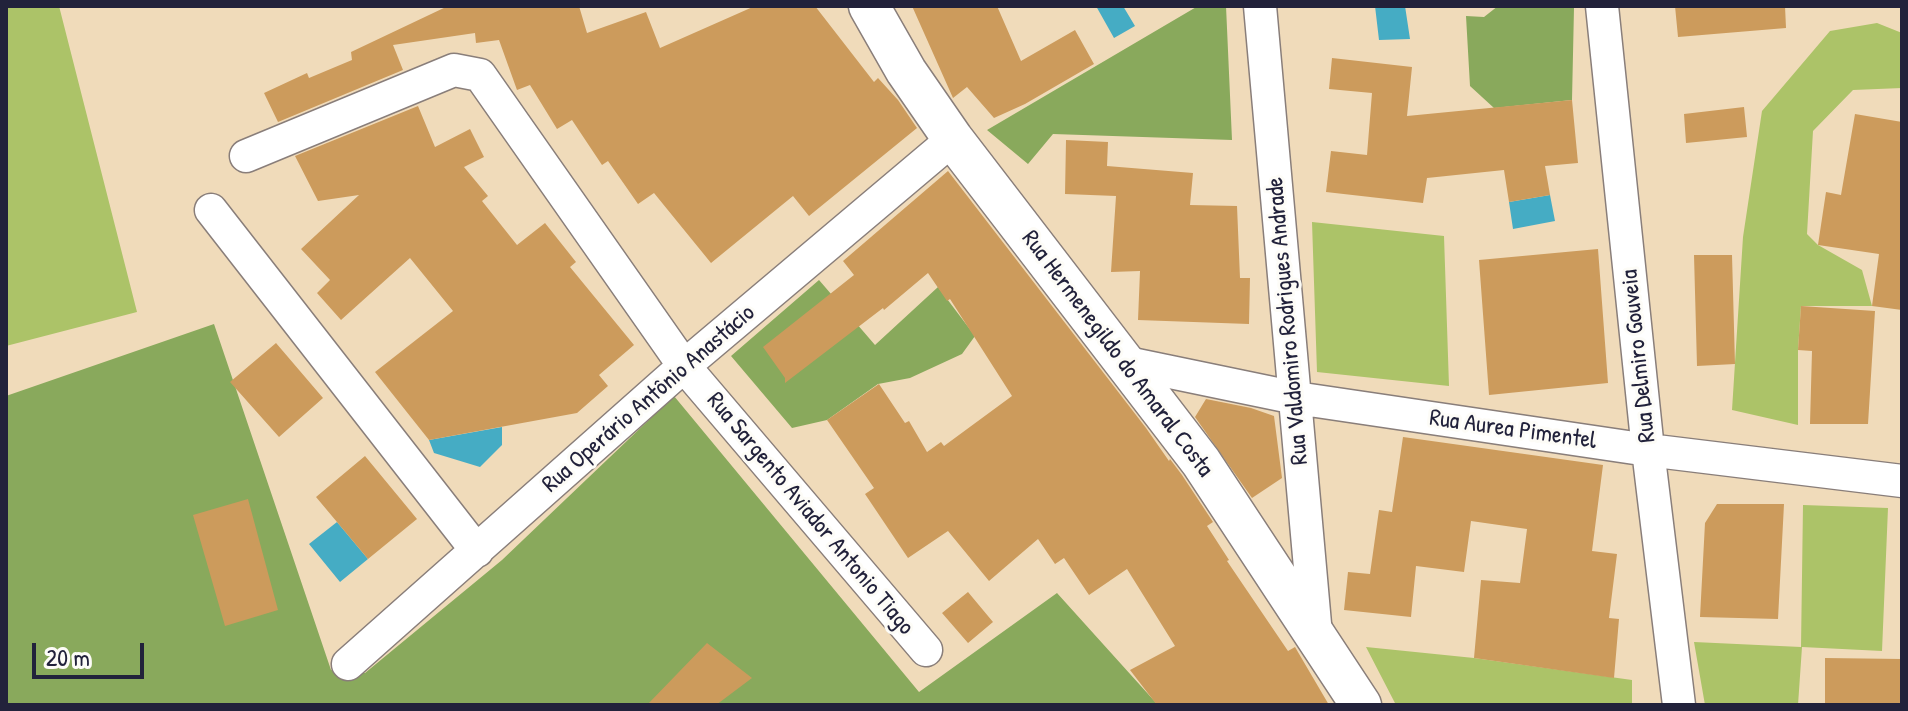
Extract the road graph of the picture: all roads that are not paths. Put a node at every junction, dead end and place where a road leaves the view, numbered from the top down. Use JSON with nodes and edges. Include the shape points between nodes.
{"nodes":[{"id":1,"x":869,"y":6,"type":"edge"},
{"id":2,"x":1260,"y":6,"type":"edge"},
{"id":3,"x":1602,"y":6,"type":"edge"},
{"id":4,"x":953,"y":139,"type":"junction"},
{"id":5,"x":246,"y":156,"type":"dead end"},
{"id":6,"x":211,"y":210,"type":"dead end"},
{"id":7,"x":1127,"y":363,"type":"junction"},
{"id":8,"x":684,"y":366,"type":"junction"},
{"id":9,"x":1296,"y":398,"type":"junction"},
{"id":10,"x":1648,"y":450,"type":"junction"},
{"id":11,"x":1902,"y":481,"type":"edge"},
{"id":12,"x":477,"y":551,"type":"junction"},
{"id":13,"x":1316,"y":635,"type":"junction"},
{"id":14,"x":926,"y":650,"type":"dead end"},
{"id":15,"x":348,"y":664,"type":"dead end"},
{"id":16,"x":1361,"y":705,"type":"edge"},
{"id":17,"x":1679,"y":705,"type":"edge"}],
"edges":[{"from":1,"to":4,"type":"street","name":"Rua Hermenegildo do Amaral Costa"},
{"from":2,"to":9,"type":"street","name":"Rua Valdomiro Rodrigues Andrade"},
{"from":3,"to":10,"type":"street","name":"Rua Delmiro Gouveia"},
{"from":4,"to":7,"type":"street","name":"Rua Hermenegildo do Amaral Costa"},
{"from":4,"to":8,"type":"street","name":"Rua Operário Antônio Anastácio"},
{"from":5,"to":8,"type":"street","name":"Rua Sargento Aviador Antonio Tiago","via":[[454,70],[480,75]]},
{"from":6,"to":12,"type":"street"},
{"from":7,"to":9,"type":"street","name":"Rua Aurea Pimentel"},
{"from":7,"to":13,"type":"street","name":"Rua Hermenegildo do Amaral Costa","via":[[1201,462]]},
{"from":8,"to":12,"type":"street","name":"Rua Operário Antônio Anastácio"},
{"from":8,"to":14,"type":"street","name":"Rua Sargento Aviador Antonio Tiago"},
{"from":9,"to":10,"type":"street","name":"Rua Aurea Pimentel"},
{"from":9,"to":13,"type":"street","name":"Rua Valdomiro Rodrigues Andrade"},
{"from":10,"to":11,"type":"street","name":"Rua Aurea Pimentel"},
{"from":10,"to":17,"type":"street","name":"Rua Delmiro Gouveia"},
{"from":12,"to":15,"type":"street","name":"Rua Operário Antônio Anastácio"},
{"from":13,"to":16,"type":"street","name":"Rua Hermenegildo do Amaral Costa"}]}
